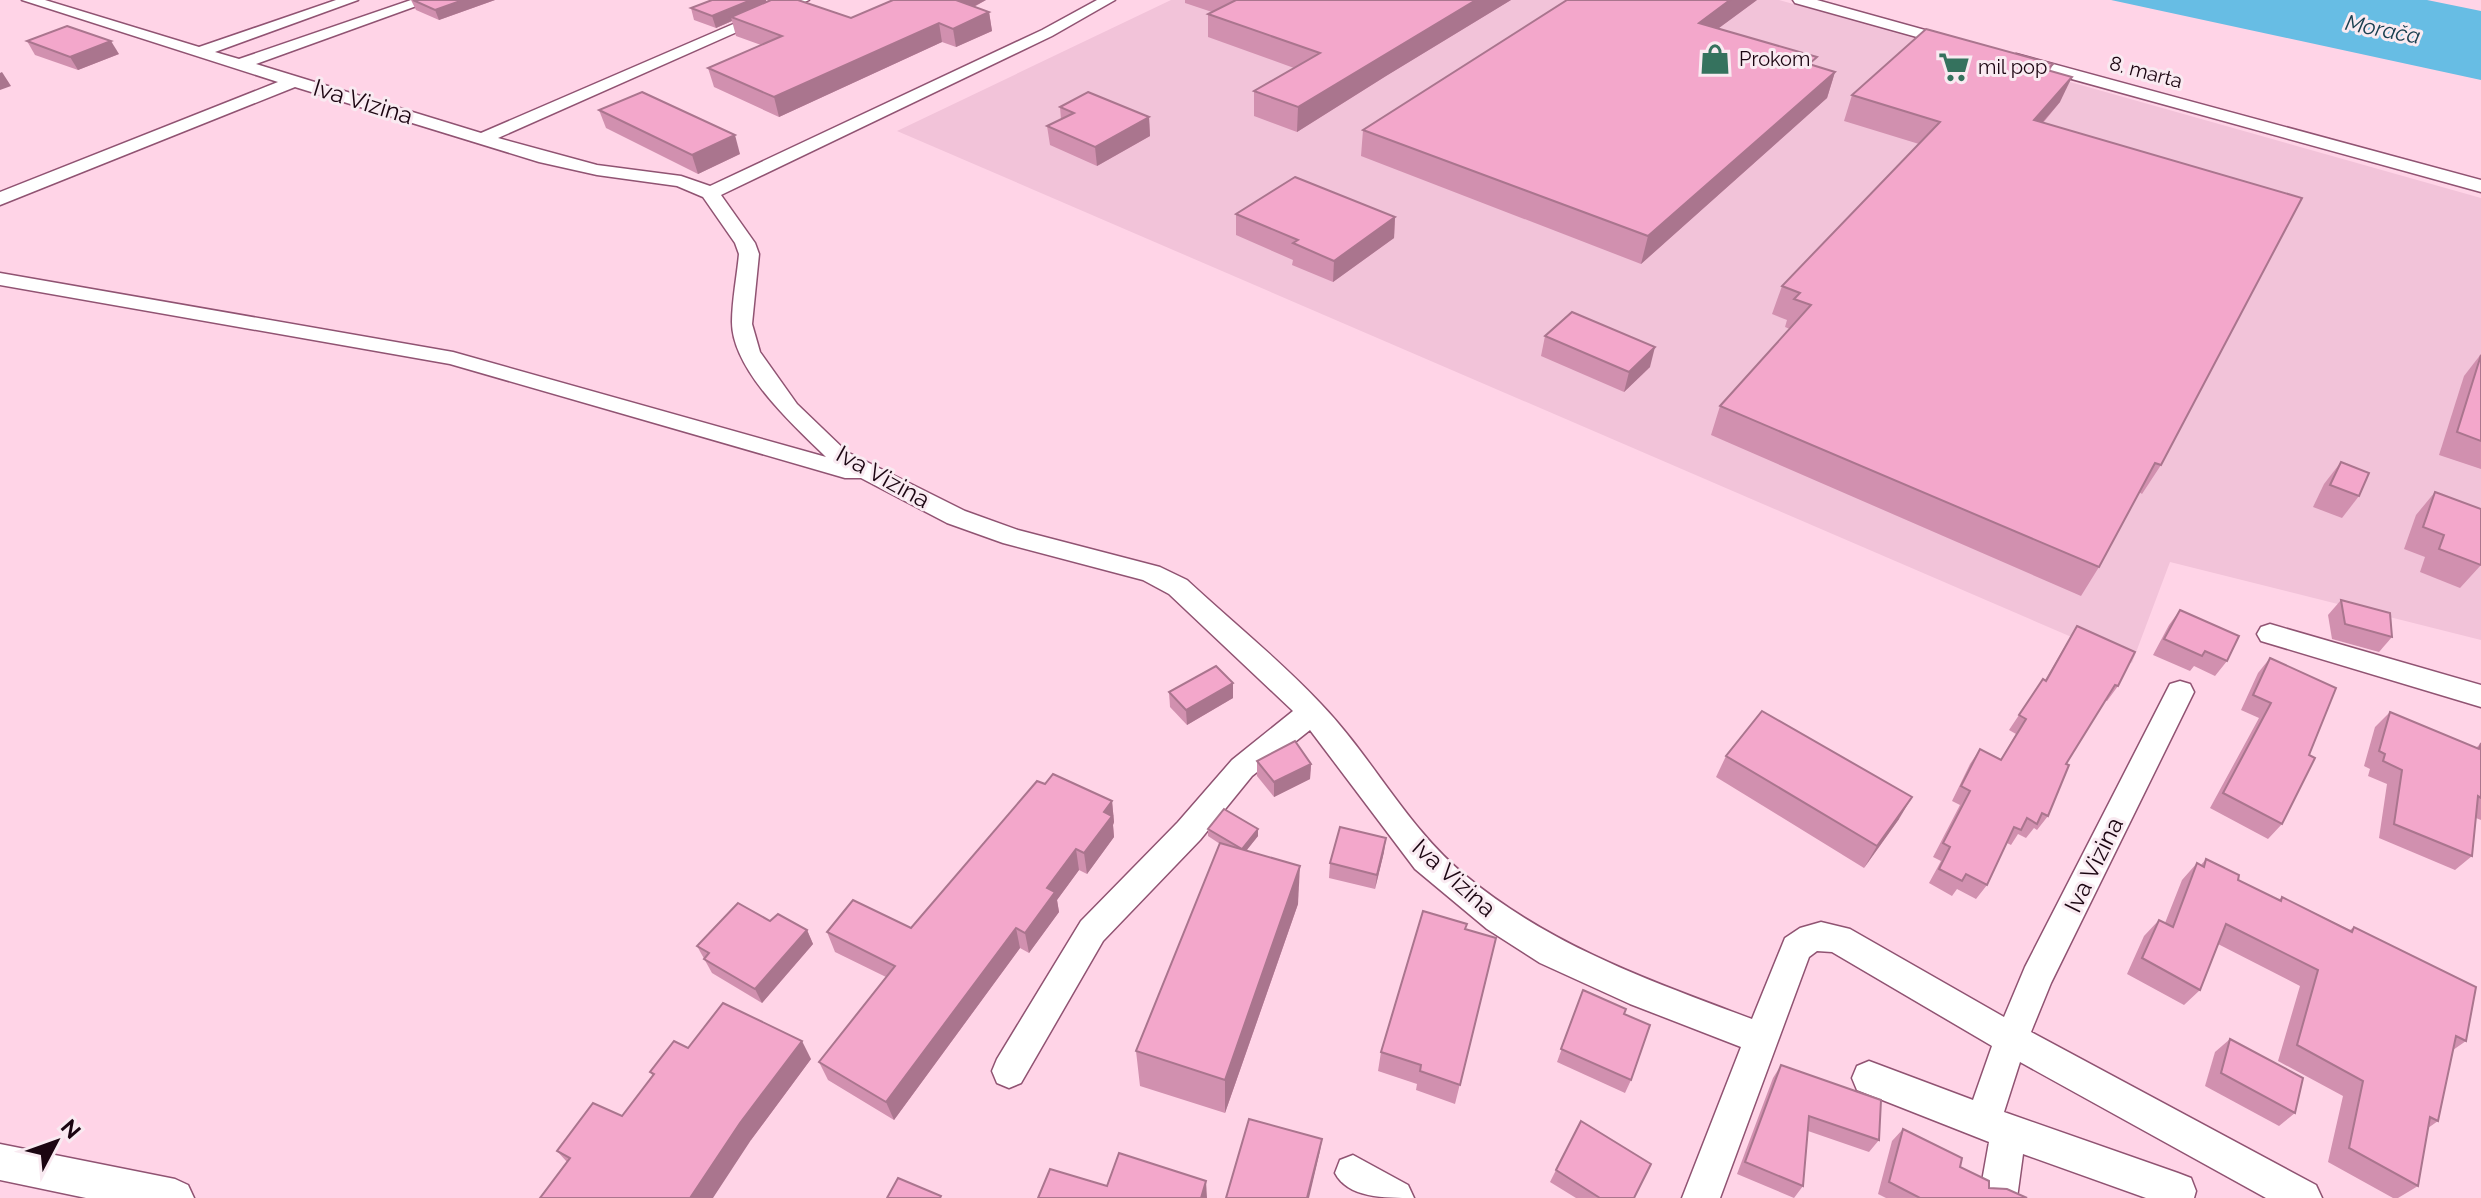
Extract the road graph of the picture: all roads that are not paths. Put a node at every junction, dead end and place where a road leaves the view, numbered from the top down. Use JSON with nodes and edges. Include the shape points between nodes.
{"nodes":[{"id":1,"x":29,"y":0,"type":"edge"},
{"id":2,"x":351,"y":0,"type":"edge"},
{"id":3,"x":426,"y":0,"type":"edge"},
{"id":4,"x":802,"y":0,"type":"edge"},
{"id":5,"x":1108,"y":0,"type":"edge"},
{"id":6,"x":1800,"y":0,"type":"edge"},
{"id":7,"x":1967,"y":46,"type":"edge"},
{"id":8,"x":199,"y":52,"type":"junction"},
{"id":9,"x":1997,"y":54,"type":"edge"},
{"id":10,"x":241,"y":64,"type":"junction"},
{"id":11,"x":294,"y":81,"type":"junction"},
{"id":12,"x":481,"y":139,"type":"junction"},
{"id":13,"x":2481,"y":186,"type":"edge"},
{"id":14,"x":710,"y":193,"type":"junction"},
{"id":15,"x":0,"y":199,"type":"edge"},
{"id":16,"x":0,"y":279,"type":"edge"},
{"id":17,"x":884,"y":482,"type":"junction"},
{"id":18,"x":2270,"y":634,"type":"dead end"},
{"id":19,"x":2180,"y":692,"type":"dead end"},
{"id":20,"x":2481,"y":696,"type":"edge"},
{"id":21,"x":1312,"y":712,"type":"junction"},
{"id":22,"x":1761,"y":1038,"type":"junction"},
{"id":23,"x":2011,"y":1039,"type":"junction"},
{"id":24,"x":1009,"y":1071,"type":"dead end"},
{"id":25,"x":1869,"y":1078,"type":"dead end"},
{"id":26,"x":1996,"y":1127,"type":"junction"},
{"id":27,"x":0,"y":1162,"type":"edge"},
{"id":28,"x":1353,"y":1173,"type":"dead end"},
{"id":29,"x":2178,"y":1191,"type":"dead end"},
{"id":30,"x":164,"y":1197,"type":"edge"},
{"id":31,"x":1395,"y":1198,"type":"edge"},
{"id":32,"x":1701,"y":1198,"type":"edge"},
{"id":33,"x":1998,"y":1198,"type":"edge"},
{"id":34,"x":2303,"y":1198,"type":"edge"}],
"edges":[{"from":1,"to":8,"type":"street","name":"Iva Vizina"},
{"from":2,"to":8,"type":"street"},
{"from":3,"to":10,"type":"street"},
{"from":4,"to":12,"type":"street"},
{"from":5,"to":14,"type":"street"},
{"from":6,"to":7,"type":"street"},
{"from":8,"to":10,"type":"street","name":"Iva Vizina"},
{"from":9,"to":13,"type":"street","name":"8. marta"},
{"from":10,"to":11,"type":"street","name":"Iva Vizina"},
{"from":11,"to":12,"type":"street","name":"Iva Vizina"},
{"from":11,"to":15,"type":"street"},
{"from":12,"to":14,"type":"street","name":"Iva Vizina","via":[[597,170],[681,181]]},
{"from":14,"to":17,"type":"street","name":"Iva Vizina","via":[[749,254],[742,324],[749,352],[789,409],[839,457]]},
{"from":16,"to":17,"type":"street","via":[[453,358]]},
{"from":17,"to":21,"type":"street","name":"Iva Vizina","via":[[956,517],[1151,573],[1178,587]]},
{"from":18,"to":20,"type":"street"},
{"from":19,"to":23,"type":"street","name":"Iva Vizina"},
{"from":21,"to":22,"type":"street","name":"Iva Vizina","via":[[1426,860],[1498,919],[1552,953]]},
{"from":21,"to":24,"type":"street","via":[[1242,768],[1092,931]]},
{"from":22,"to":23,"type":"street","via":[[1796,948],[1808,936],[1821,934],[1839,939]]},
{"from":22,"to":32,"type":"street"},
{"from":23,"to":26,"type":"street","name":"Iva Vizina"},
{"from":23,"to":34,"type":"street"},
{"from":25,"to":26,"type":"street"},
{"from":26,"to":29,"type":"street"},
{"from":26,"to":33,"type":"street","name":"Iva Vizina"},
{"from":27,"to":30,"type":"street"},
{"from":28,"to":31,"type":"street"}]}
